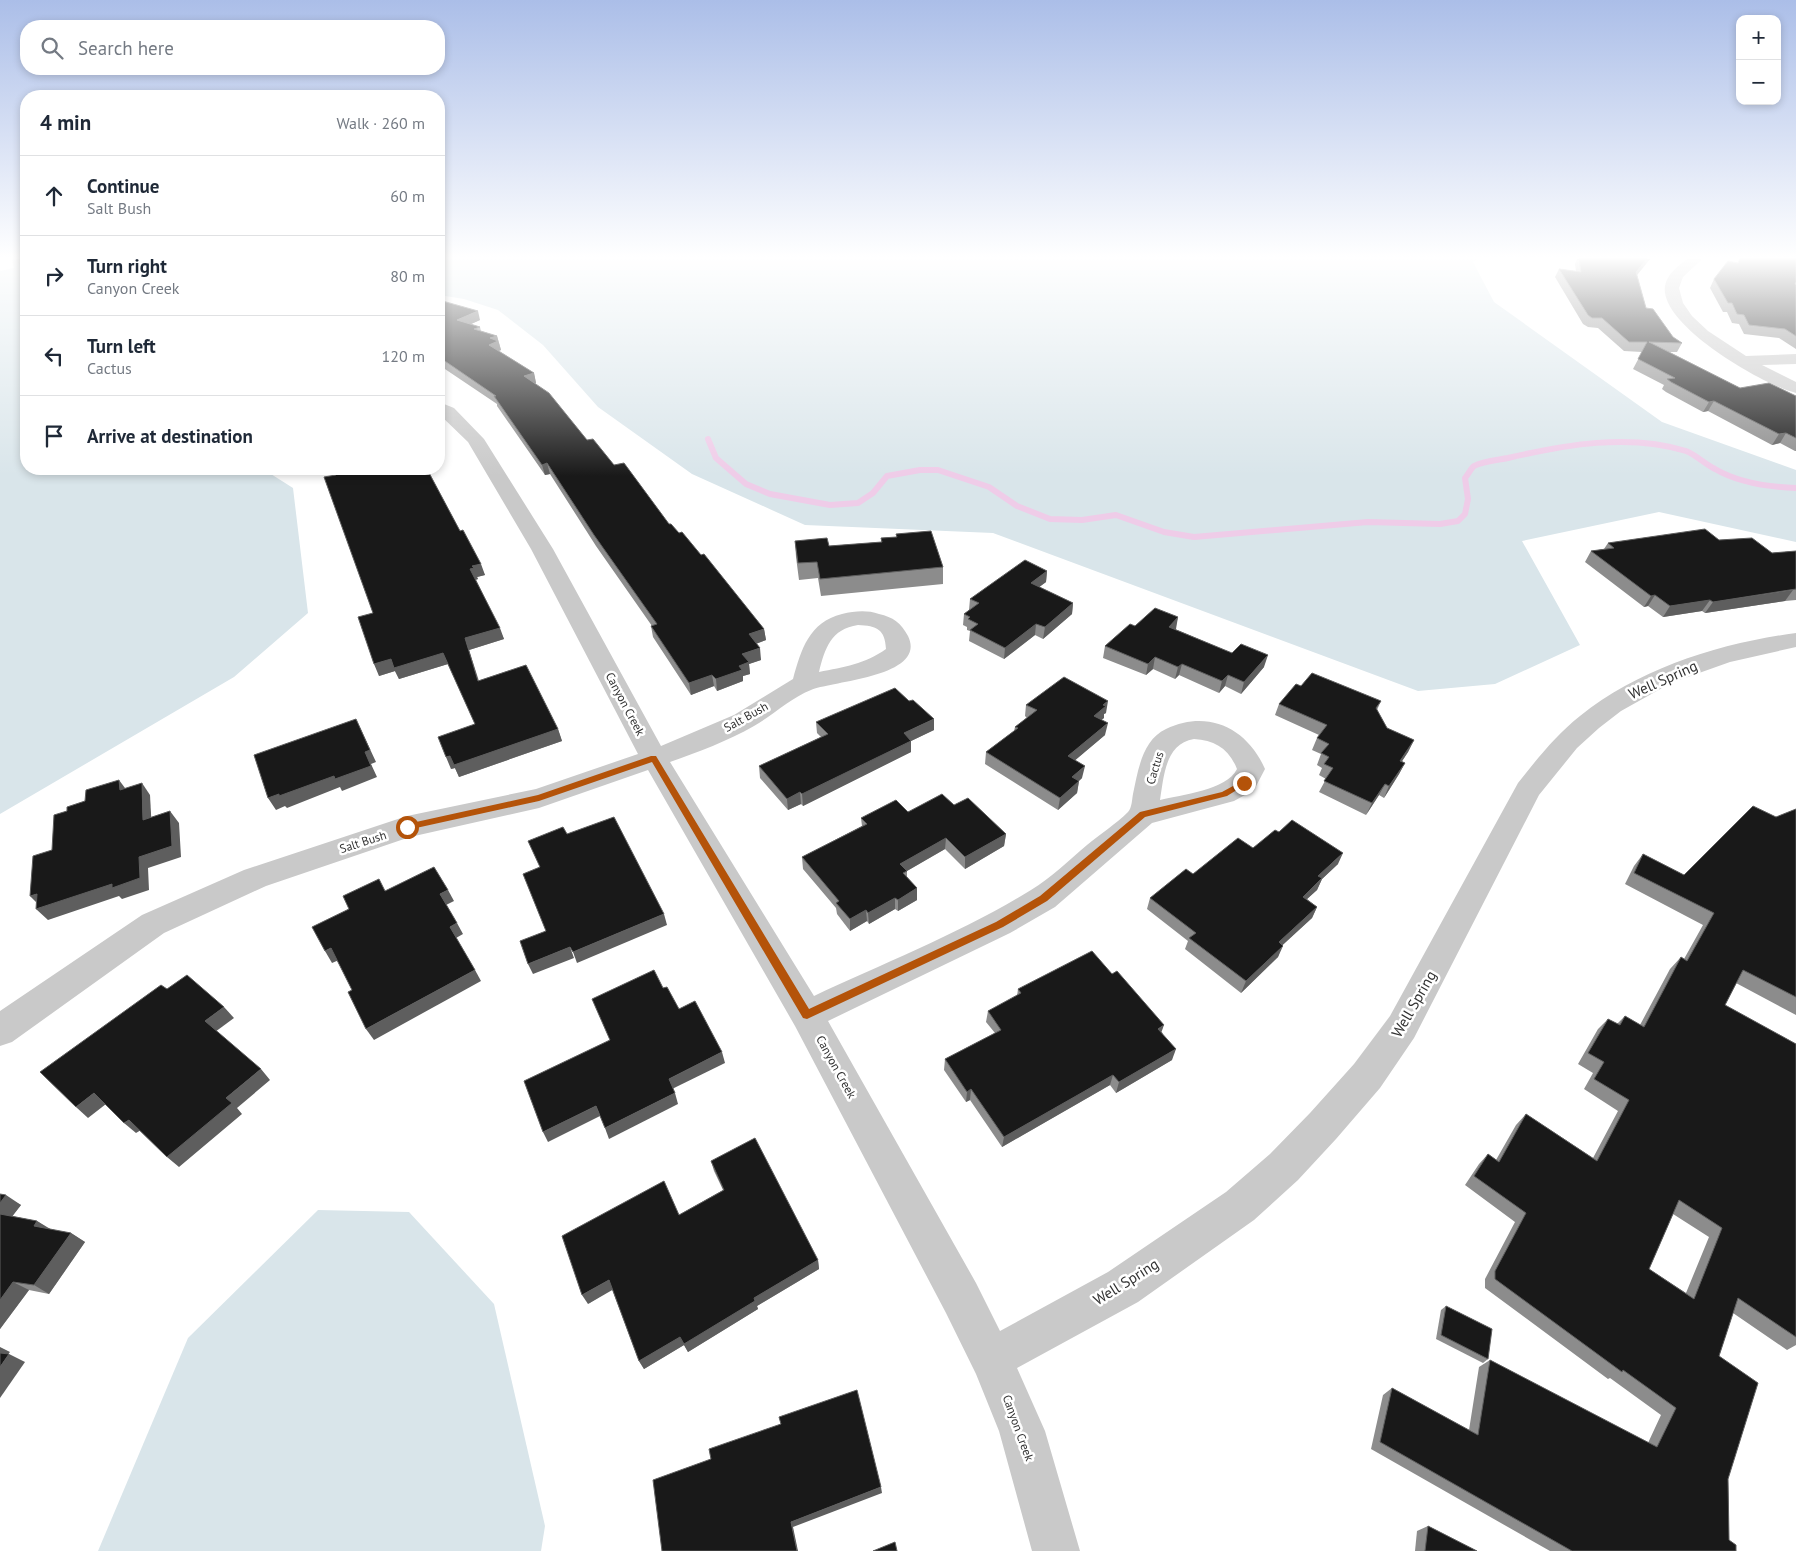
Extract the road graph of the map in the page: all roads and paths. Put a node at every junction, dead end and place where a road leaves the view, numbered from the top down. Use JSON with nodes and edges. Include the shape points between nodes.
{"nodes":[{"id":1,"x":1699,"y":331,"type":"edge"},
{"id":2,"x":1796,"y":359,"type":"edge"},
{"id":3,"x":1744,"y":361,"type":"junction"},
{"id":4,"x":1796,"y":388,"type":"edge"},
{"id":5,"x":445,"y":410,"type":"edge"},
{"id":6,"x":1796,"y":640,"type":"edge"},
{"id":7,"x":804,"y":682,"type":"dead end"},
{"id":8,"x":654,"y":758,"type":"junction"},
{"id":9,"x":1143,"y":814,"type":"dead end"},
{"id":10,"x":807,"y":1015,"type":"junction"},
{"id":11,"x":0,"y":1031,"type":"edge"},
{"id":12,"x":992,"y":1359,"type":"junction"},
{"id":13,"x":1056,"y":1551,"type":"edge"}],
"edges":[{"from":1,"to":3,"type":"street"},
{"from":2,"to":3,"type":"street"},
{"from":3,"to":4,"type":"street"},
{"from":5,"to":8,"type":"street","name":"Canyon Creek","via":[[475,439],[542,549]]},
{"from":6,"to":12,"type":"street","name":"Well Spring","via":[[1683,668],[1613,704],[1576,733],[1544,767],[1528,790],[1402,1027],[1367,1076],[1323,1126],[1240,1206],[1123,1287]]},
{"from":7,"to":8,"type":"street","name":"Salt Bush","via":[[743,721]]},
{"from":8,"to":10,"type":"street","name":"Canyon Creek"},
{"from":8,"to":11,"type":"street","name":"Salt Bush","via":[[539,798],[407,827],[254,878],[153,924]]},
{"from":9,"to":10,"type":"street","via":[[1044,898],[999,924]]},
{"from":10,"to":12,"type":"street","name":"Canyon Creek"},
{"from":12,"to":13,"type":"street","name":"Canyon Creek","via":[[1022,1431]]}]}
